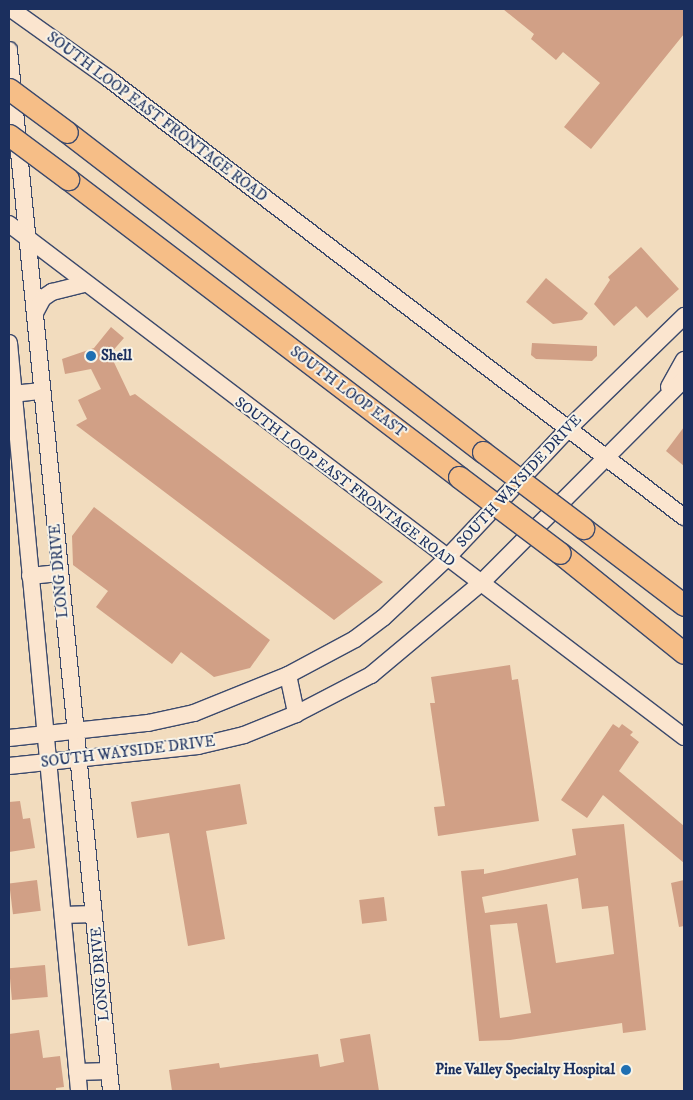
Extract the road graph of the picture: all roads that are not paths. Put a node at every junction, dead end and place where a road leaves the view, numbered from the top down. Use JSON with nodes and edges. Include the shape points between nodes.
{"nodes":[{"id":1,"x":11,"y":9,"type":"edge"},
{"id":2,"x":9,"y":50,"type":"edge"},
{"id":3,"x":9,"y":89,"type":"edge"},
{"id":4,"x":9,"y":135,"type":"edge"},
{"id":5,"x":9,"y":224,"type":"edge"},
{"id":6,"x":29,"y":242,"type":"junction"},
{"id":7,"x":84,"y":284,"type":"junction"},
{"id":8,"x":35,"y":313,"type":"junction"},
{"id":9,"x":684,"y":316,"type":"edge"},
{"id":10,"x":9,"y":343,"type":"edge"},
{"id":11,"x":684,"y":360,"type":"edge"},
{"id":12,"x":684,"y":379,"type":"edge"},
{"id":13,"x":42,"y":391,"type":"junction"},
{"id":14,"x":12,"y":394,"type":"junction"},
{"id":15,"x":658,"y":406,"type":"junction"},
{"id":16,"x":568,"y":428,"type":"junction"},
{"id":17,"x":608,"y":458,"type":"junction"},
{"id":18,"x":684,"y":517,"type":"edge"},
{"id":19,"x":446,"y":559,"type":"junction"},
{"id":20,"x":59,"y":573,"type":"junction"},
{"id":21,"x":30,"y":576,"type":"junction"},
{"id":22,"x":480,"y":584,"type":"junction"},
{"id":23,"x":684,"y":605,"type":"edge"},
{"id":24,"x":684,"y":653,"type":"edge"},
{"id":25,"x":288,"y":676,"type":"junction"},
{"id":26,"x":296,"y":714,"type":"junction"},
{"id":27,"x":75,"y":730,"type":"junction"},
{"id":28,"x":46,"y":735,"type":"junction"},
{"id":29,"x":684,"y":737,"type":"edge"},
{"id":30,"x":9,"y":738,"type":"edge"},
{"id":31,"x":78,"y":760,"type":"junction"},
{"id":32,"x":48,"y":763,"type":"junction"},
{"id":33,"x":9,"y":766,"type":"edge"},
{"id":34,"x":94,"y":914,"type":"junction"},
{"id":35,"x":63,"y":915,"type":"junction"},
{"id":36,"x":109,"y":1071,"type":"junction"},
{"id":37,"x":77,"y":1072,"type":"junction"},
{"id":38,"x":79,"y":1091,"type":"edge"},
{"id":39,"x":110,"y":1091,"type":"edge"}],
"edges":[{"from":1,"to":16,"type":"main road","name":"SOUTH LOOP EAST FRONTAGE ROAD","via":[[109,79]]},
{"from":2,"to":6,"type":"main road","name":"LONG DRIVE"},
{"from":3,"to":23,"type":"highway","bridge":true},
{"from":4,"to":24,"type":"highway","name":"SOUTH LOOP EAST","bridge":true,"via":[[560,553]]},
{"from":5,"to":6,"type":"main road","name":"SOUTH LOOP EAST FRONTAGE ROAD"},
{"from":6,"to":7,"type":"main road","name":"SOUTH LOOP EAST FRONTAGE ROAD"},
{"from":6,"to":8,"type":"main road","name":"LONG DRIVE"},
{"from":7,"to":8,"type":"main road","via":[[52,292],[43,298]]},
{"from":7,"to":19,"type":"main road","name":"SOUTH LOOP EAST FRONTAGE ROAD"},
{"from":8,"to":13,"type":"main road","name":"LONG DRIVE"},
{"from":9,"to":16,"type":"main road","name":"SOUTH WAYSIDE DRIVE"},
{"from":10,"to":14,"type":"main road","name":"LONG DRIVE"},
{"from":11,"to":15,"type":"main road"},
{"from":12,"to":15,"type":"main road","name":"SOUTH WAYSIDE DRIVE"},
{"from":13,"to":14,"type":"main road"},
{"from":13,"to":20,"type":"main road","name":"LONG DRIVE"},
{"from":14,"to":21,"type":"main road","name":"LONG DRIVE"},
{"from":15,"to":17,"type":"main road","name":"SOUTH WAYSIDE DRIVE"},
{"from":16,"to":17,"type":"main road","name":"SOUTH LOOP EAST FRONTAGE ROAD"},
{"from":16,"to":19,"type":"main road","name":"SOUTH WAYSIDE DRIVE"},
{"from":17,"to":18,"type":"main road","name":"SOUTH LOOP EAST FRONTAGE ROAD"},
{"from":17,"to":22,"type":"main road","name":"SOUTH WAYSIDE DRIVE"},
{"from":19,"to":22,"type":"main road","name":"SOUTH LOOP EAST FRONTAGE ROAD"},
{"from":19,"to":25,"type":"main road","name":"SOUTH WAYSIDE DRIVE","via":[[383,618],[355,639]]},
{"from":20,"to":21,"type":"main road"},
{"from":20,"to":27,"type":"main road","name":"LONG DRIVE"},
{"from":21,"to":28,"type":"main road","name":"LONG DRIVE"},
{"from":22,"to":26,"type":"main road","name":"SOUTH WAYSIDE DRIVE","via":[[371,676]]},
{"from":22,"to":29,"type":"main road","name":"SOUTH LOOP EAST FRONTAGE ROAD"},
{"from":25,"to":26,"type":"main road"},
{"from":25,"to":27,"type":"main road","name":"SOUTH WAYSIDE DRIVE","via":[[194,712],[148,723]]},
{"from":26,"to":31,"type":"main road","name":"SOUTH WAYSIDE DRIVE","via":[[244,735],[198,746]]},
{"from":27,"to":28,"type":"main road","name":"SOUTH WAYSIDE DRIVE"},
{"from":27,"to":31,"type":"main road","name":"LONG DRIVE"},
{"from":28,"to":30,"type":"main road","name":"SOUTH WAYSIDE DRIVE"},
{"from":28,"to":32,"type":"main road","name":"LONG DRIVE"},
{"from":31,"to":32,"type":"main road","name":"SOUTH WAYSIDE DRIVE"},
{"from":31,"to":34,"type":"main road","name":"LONG DRIVE"},
{"from":32,"to":33,"type":"main road","name":"SOUTH WAYSIDE DRIVE"},
{"from":32,"to":35,"type":"main road","name":"LONG DRIVE"},
{"from":34,"to":35,"type":"main road"},
{"from":34,"to":36,"type":"main road","name":"LONG DRIVE"},
{"from":35,"to":37,"type":"main road","name":"LONG DRIVE"},
{"from":36,"to":37,"type":"main road"},
{"from":36,"to":39,"type":"main road","name":"LONG DRIVE"},
{"from":37,"to":38,"type":"main road","name":"LONG DRIVE"}]}
